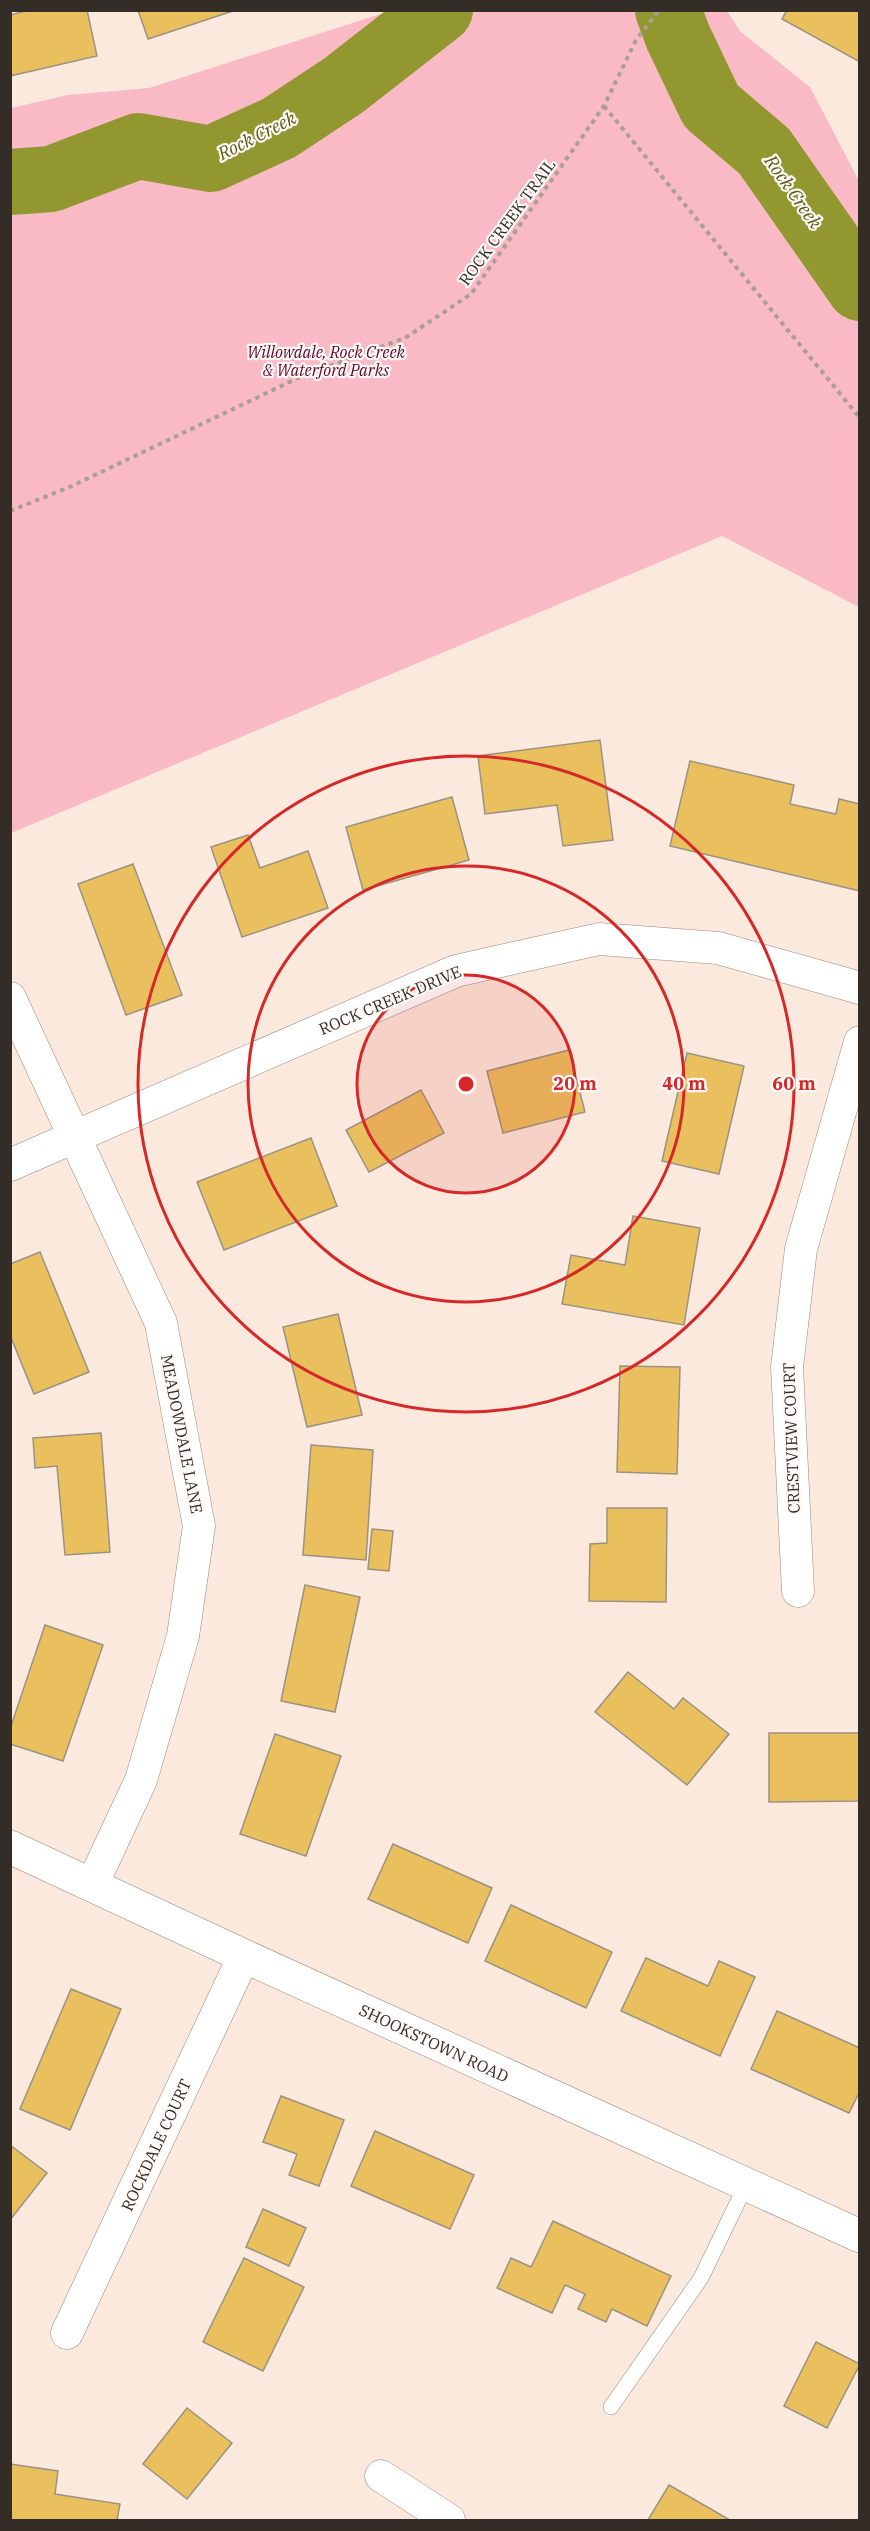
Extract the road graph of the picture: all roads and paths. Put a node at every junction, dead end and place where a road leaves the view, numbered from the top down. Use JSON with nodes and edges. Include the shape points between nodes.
{"nodes":[{"id":1,"x":659,"y":10,"type":"edge"},
{"id":2,"x":604,"y":106,"type":"junction"},
{"id":3,"x":860,"y":418,"type":"edge"},
{"id":4,"x":10,"y":511,"type":"edge"},
{"id":5,"x":860,"y":988,"type":"edge"},
{"id":6,"x":10,"y":998,"type":"edge"},
{"id":7,"x":860,"y":1042,"type":"edge"},
{"id":8,"x":76,"y":1138,"type":"junction"},
{"id":9,"x":10,"y":1165,"type":"edge"},
{"id":10,"x":798,"y":1591,"type":"dead end"},
{"id":11,"x":10,"y":1847,"type":"edge"},
{"id":12,"x":92,"y":1885,"type":"junction"},
{"id":13,"x":244,"y":1956,"type":"junction"},
{"id":14,"x":746,"y":2185,"type":"junction"},
{"id":15,"x":860,"y":2236,"type":"edge"},
{"id":16,"x":67,"y":2333,"type":"dead end"},
{"id":17,"x":611,"y":2407,"type":"dead end"},
{"id":18,"x":381,"y":2475,"type":"dead end"},
{"id":19,"x":449,"y":2520,"type":"edge"}],
"edges":[{"from":1,"to":2,"type":"path","name":"ROCK CREEK TRAIL","via":[[636,40]]},
{"from":2,"to":3,"type":"path"},
{"from":2,"to":4,"type":"path","name":"ROCK CREEK TRAIL","via":[[471,294],[405,338],[300,377],[72,486]]},
{"from":5,"to":8,"type":"street","name":"ROCK CREEK DRIVE","via":[[718,948],[599,939],[456,971]]},
{"from":6,"to":8,"type":"street","name":"MEADOWDALE LANE"},
{"from":7,"to":10,"type":"street","name":"CRESTVIEW COURT","via":[[801,1249],[787,1366]]},
{"from":8,"to":9,"type":"street","name":"ROCK CREEK DRIVE"},
{"from":8,"to":12,"type":"street","name":"MEADOWDALE LANE","via":[[161,1323],[199,1526],[183,1636],[141,1780]]},
{"from":11,"to":12,"type":"street","name":"SHOOKSTOWN ROAD"},
{"from":12,"to":13,"type":"street","name":"SHOOKSTOWN ROAD"},
{"from":13,"to":14,"type":"street","name":"SHOOKSTOWN ROAD"},
{"from":13,"to":16,"type":"street","name":"ROCKDALE COURT"},
{"from":14,"to":15,"type":"street","name":"SHOOKSTOWN ROAD"},
{"from":14,"to":17,"type":"lane","via":[[701,2278]]},
{"from":18,"to":19,"type":"street"}]}
